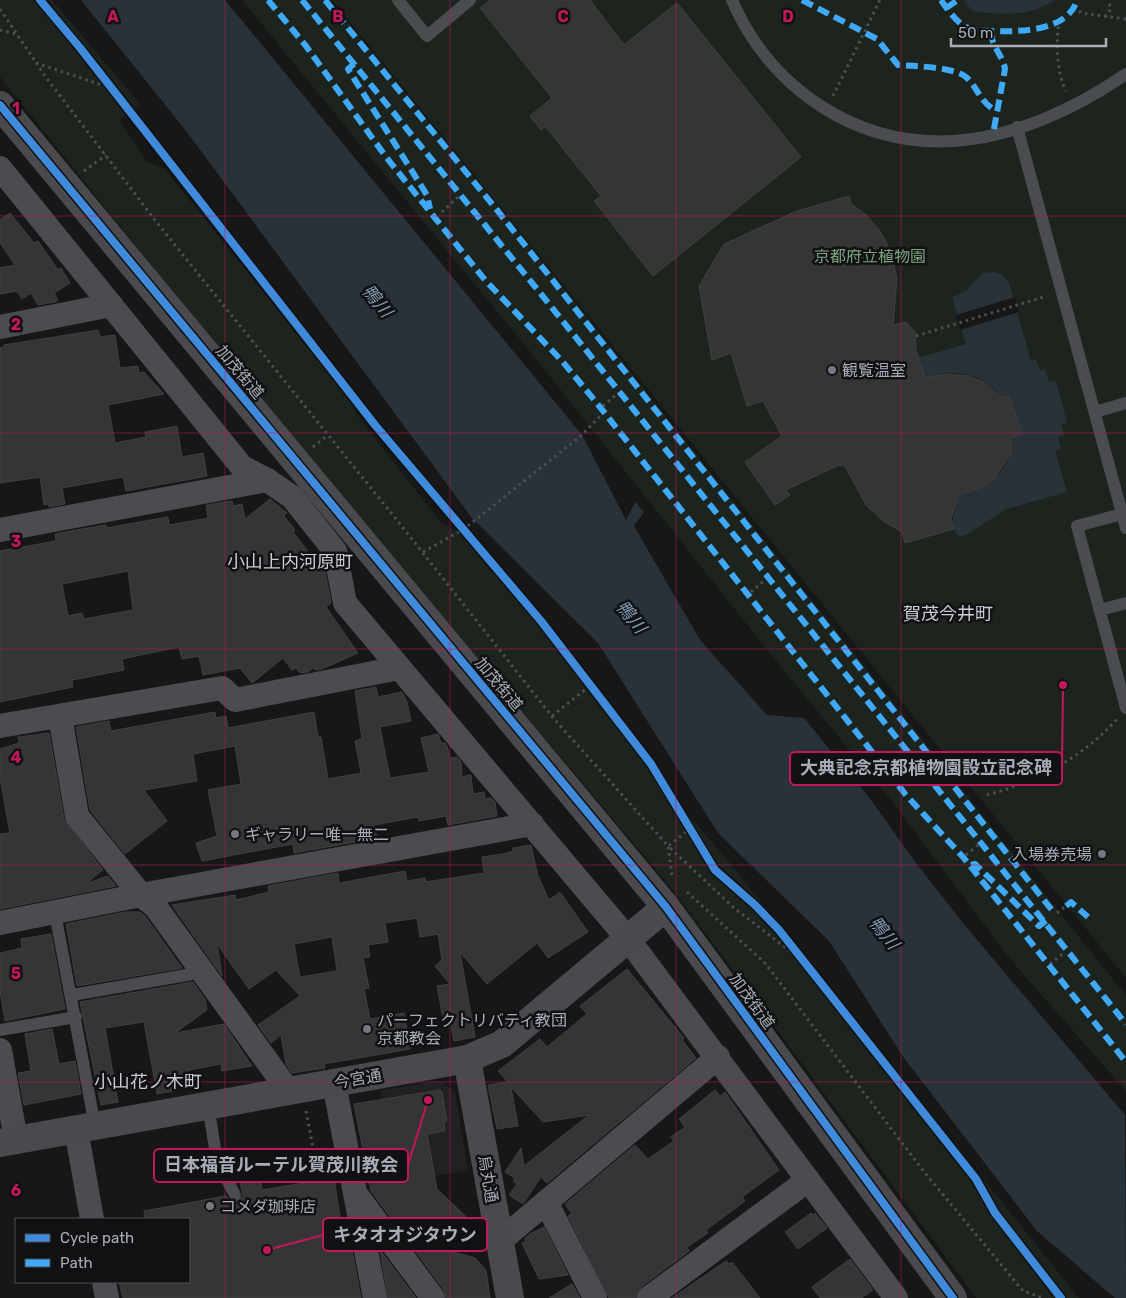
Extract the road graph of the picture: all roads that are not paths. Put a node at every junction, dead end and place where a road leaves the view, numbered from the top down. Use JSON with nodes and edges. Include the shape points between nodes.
{"nodes":[{"id":1,"x":398,"y":0,"type":"edge"},
{"id":2,"x":470,"y":0,"type":"edge"},
{"id":3,"x":732,"y":0,"type":"edge"},
{"id":4,"x":1126,"y":74,"type":"edge"},
{"id":5,"x":0,"y":105,"type":"edge"},
{"id":6,"x":1017,"y":127,"type":"junction"},
{"id":7,"x":0,"y":168,"type":"edge"},
{"id":8,"x":111,"y":305,"type":"junction"},
{"id":9,"x":0,"y":327,"type":"edge"},
{"id":10,"x":1126,"y":403,"type":"edge"},
{"id":11,"x":1095,"y":412,"type":"junction"},
{"id":12,"x":267,"y":480,"type":"junction"},
{"id":13,"x":1122,"y":514,"type":"junction"},
{"id":14,"x":1126,"y":528,"type":"edge"},
{"id":15,"x":0,"y":530,"type":"edge"},
{"id":16,"x":1126,"y":603,"type":"edge"},
{"id":17,"x":1100,"y":610,"type":"junction"},
{"id":18,"x":399,"y":668,"type":"junction"},
{"id":19,"x":1123,"y":712,"type":"edge"},
{"id":20,"x":60,"y":716,"type":"junction"},
{"id":21,"x":0,"y":726,"type":"edge"},
{"id":22,"x":532,"y":824,"type":"junction"},
{"id":23,"x":673,"y":892,"type":"junction"},
{"id":24,"x":141,"y":895,"type":"junction"},
{"id":25,"x":55,"y":913,"type":"junction"},
{"id":26,"x":0,"y":923,"type":"edge"},
{"id":27,"x":628,"y":939,"type":"junction"},
{"id":28,"x":204,"y":972,"type":"junction"},
{"id":29,"x":72,"y":994,"type":"junction"},
{"id":30,"x":76,"y":1017,"type":"junction"},
{"id":31,"x":0,"y":1030,"type":"edge"},
{"id":32,"x":0,"y":1050,"type":"edge"},
{"id":33,"x":718,"y":1057,"type":"junction"},
{"id":34,"x":467,"y":1060,"type":"junction"},
{"id":35,"x":334,"y":1083,"type":"junction"},
{"id":36,"x":296,"y":1097,"type":"junction"},
{"id":37,"x":208,"y":1105,"type":"junction"},
{"id":38,"x":86,"y":1128,"type":"junction"},
{"id":39,"x":8,"y":1141,"type":"edge"},
{"id":40,"x":808,"y":1180,"type":"junction"},
{"id":41,"x":354,"y":1192,"type":"junction"},
{"id":42,"x":235,"y":1194,"type":"dead end"},
{"id":43,"x":546,"y":1202,"type":"junction"},
{"id":44,"x":92,"y":1218,"type":"edge"},
{"id":45,"x":500,"y":1241,"type":"junction"},
{"id":46,"x":104,"y":1283,"type":"edge"},
{"id":47,"x":107,"y":1298,"type":"edge"},
{"id":48,"x":375,"y":1298,"type":"edge"},
{"id":49,"x":433,"y":1298,"type":"edge"},
{"id":50,"x":510,"y":1298,"type":"edge"},
{"id":51,"x":595,"y":1298,"type":"edge"},
{"id":52,"x":649,"y":1298,"type":"edge"},
{"id":53,"x":896,"y":1298,"type":"edge"},
{"id":54,"x":953,"y":1298,"type":"edge"}],
"edges":[{"from":1,"to":2,"type":"lane","via":[[427,36]]},
{"from":3,"to":6,"type":"lane","via":[[748,32],[770,64],[798,91],[826,110],[877,133],[922,140],[973,138]]},
{"from":4,"to":6,"type":"lane","via":[[1074,104]]},
{"from":5,"to":23,"type":"street","name":"加茂街道"},
{"from":6,"to":11,"type":"lane"},
{"from":7,"to":8,"type":"street"},
{"from":8,"to":9,"type":"street"},
{"from":8,"to":12,"type":"street","via":[[242,467]]},
{"from":10,"to":11,"type":"lane"},
{"from":11,"to":13,"type":"lane"},
{"from":12,"to":15,"type":"street"},
{"from":12,"to":18,"type":"street","via":[[292,497],[335,551],[345,603]]},
{"from":13,"to":14,"type":"lane"},
{"from":13,"to":17,"type":"lane","via":[[1077,526]]},
{"from":16,"to":17,"type":"lane"},
{"from":17,"to":19,"type":"lane"},
{"from":18,"to":20,"type":"street","via":[[235,700],[222,688]]},
{"from":18,"to":22,"type":"street"},
{"from":20,"to":21,"type":"street"},
{"from":20,"to":24,"type":"street","via":[[77,816]]},
{"from":22,"to":24,"type":"street"},
{"from":22,"to":27,"type":"street"},
{"from":23,"to":27,"type":"street","name":"今宮通"},
{"from":23,"to":54,"type":"street","name":"加茂街道"},
{"from":24,"to":25,"type":"street"},
{"from":24,"to":28,"type":"street","via":[[155,906]]},
{"from":25,"to":26,"type":"street"},
{"from":25,"to":29,"type":"lane"},
{"from":27,"to":33,"type":"street"},
{"from":27,"to":34,"type":"street","name":"今宮通","via":[[502,1044]]},
{"from":28,"to":29,"type":"lane"},
{"from":28,"to":36,"type":"street"},
{"from":29,"to":30,"type":"lane"},
{"from":30,"to":31,"type":"lane"},
{"from":30,"to":38,"type":"lane"},
{"from":32,"to":39,"type":"street"},
{"from":33,"to":40,"type":"street"},
{"from":33,"to":43,"type":"street"},
{"from":34,"to":35,"type":"street","name":"今宮通"},
{"from":34,"to":45,"type":"street","name":"烏丸通"},
{"from":35,"to":36,"type":"street","name":"今宮通"},
{"from":35,"to":41,"type":"street"},
{"from":36,"to":37,"type":"street","name":"今宮通"},
{"from":37,"to":38,"type":"street","name":"今宮通"},
{"from":37,"to":42,"type":"lane","via":[[217,1162]]},
{"from":38,"to":39,"type":"street","name":"今宮通"},
{"from":38,"to":44,"type":"street"},
{"from":40,"to":52,"type":"street"},
{"from":40,"to":53,"type":"street"},
{"from":41,"to":48,"type":"street"},
{"from":41,"to":49,"type":"street"},
{"from":43,"to":45,"type":"street"},
{"from":43,"to":51,"type":"street"},
{"from":45,"to":50,"type":"street","name":"烏丸通"},
{"from":46,"to":47,"type":"street"}]}
